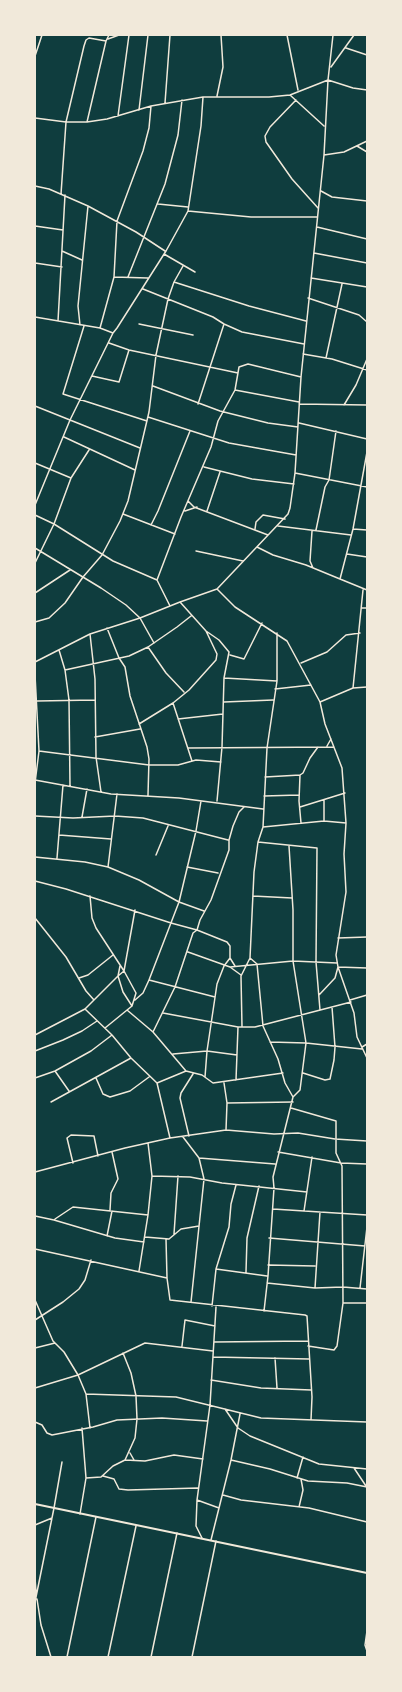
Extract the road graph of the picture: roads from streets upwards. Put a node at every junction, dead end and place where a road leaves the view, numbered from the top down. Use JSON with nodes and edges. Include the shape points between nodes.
{"nodes":[{"id":1,"x":42,"y":35,"type":"edge"},
{"id":2,"x":109,"y":35,"type":"edge"},
{"id":3,"x":119,"y":35,"type":"edge"},
{"id":4,"x":129,"y":35,"type":"edge"},
{"id":5,"x":148,"y":35,"type":"edge"},
{"id":6,"x":170,"y":35,"type":"edge"},
{"id":7,"x":220,"y":35,"type":"edge"},
{"id":8,"x":287,"y":35,"type":"edge"},
{"id":9,"x":334,"y":35,"type":"edge"},
{"id":10,"x":354,"y":35,"type":"edge"},
{"id":11,"x":108,"y":39,"type":"junction"},
{"id":12,"x":106,"y":41,"type":"junction"},
{"id":13,"x":346,"y":48,"type":"junction"},
{"id":14,"x":367,"y":55,"type":"edge"},
{"id":15,"x":35,"y":56,"type":"edge"},
{"id":16,"x":331,"y":67,"type":"junction"},
{"id":17,"x":328,"y":80,"type":"junction"},
{"id":18,"x":298,"y":90,"type":"junction"},
{"id":19,"x":367,"y":90,"type":"edge"},
{"id":20,"x":290,"y":94,"type":"junction"},
{"id":21,"x":217,"y":96,"type":"junction"},
{"id":22,"x":203,"y":97,"type":"junction"},
{"id":23,"x":182,"y":100,"type":"junction"},
{"id":24,"x":296,"y":100,"type":"junction"},
{"id":25,"x":165,"y":103,"type":"junction"},
{"id":26,"x":151,"y":106,"type":"junction"},
{"id":27,"x":139,"y":110,"type":"junction"},
{"id":28,"x":118,"y":116,"type":"junction"},
{"id":29,"x":35,"y":118,"type":"edge"},
{"id":30,"x":66,"y":122,"type":"junction"},
{"id":31,"x":87,"y":122,"type":"junction"},
{"id":32,"x":325,"y":126,"type":"junction"},
{"id":33,"x":367,"y":141,"type":"edge"},
{"id":34,"x":357,"y":146,"type":"junction"},
{"id":35,"x":367,"y":152,"type":"edge"},
{"id":36,"x":324,"y":155,"type":"junction"},
{"id":37,"x":35,"y":186,"type":"edge"},
{"id":38,"x":320,"y":191,"type":"junction"},
{"id":39,"x":61,"y":194,"type":"junction"},
{"id":40,"x":66,"y":195,"type":"junction"},
{"id":41,"x":367,"y":201,"type":"edge"},
{"id":42,"x":158,"y":204,"type":"junction"},
{"id":43,"x":88,"y":206,"type":"junction"},
{"id":44,"x":188,"y":208,"type":"junction"},
{"id":45,"x":318,"y":209,"type":"junction"},
{"id":46,"x":188,"y":211,"type":"junction"},
{"id":47,"x":317,"y":217,"type":"junction"},
{"id":48,"x":117,"y":221,"type":"junction"},
{"id":49,"x":35,"y":226,"type":"edge"},
{"id":50,"x":317,"y":228,"type":"junction"},
{"id":51,"x":63,"y":230,"type":"junction"},
{"id":52,"x":143,"y":236,"type":"junction"},
{"id":53,"x":367,"y":239,"type":"edge"},
{"id":54,"x":62,"y":251,"type":"junction"},
{"id":55,"x":166,"y":251,"type":"junction"},
{"id":56,"x":314,"y":253,"type":"junction"},
{"id":57,"x":164,"y":254,"type":"junction"},
{"id":58,"x":82,"y":260,"type":"junction"},
{"id":59,"x":35,"y":263,"type":"edge"},
{"id":60,"x":367,"y":263,"type":"edge"},
{"id":61,"x":183,"y":266,"type":"junction"},
{"id":62,"x":62,"y":267,"type":"junction"},
{"id":63,"x":195,"y":272,"type":"dead end"},
{"id":64,"x":128,"y":276,"type":"junction"},
{"id":65,"x":114,"y":277,"type":"junction"},
{"id":66,"x":149,"y":278,"type":"junction"},
{"id":67,"x":311,"y":278,"type":"junction"},
{"id":68,"x":174,"y":282,"type":"junction"},
{"id":69,"x":342,"y":284,"type":"junction"},
{"id":70,"x":367,"y":287,"type":"edge"},
{"id":71,"x":142,"y":289,"type":"junction"},
{"id":72,"x":308,"y":298,"type":"junction"},
{"id":73,"x":168,"y":299,"type":"junction"},
{"id":74,"x":336,"y":306,"type":"junction"},
{"id":75,"x":35,"y":317,"type":"edge"},
{"id":76,"x":58,"y":321,"type":"junction"},
{"id":77,"x":306,"y":321,"type":"junction"},
{"id":78,"x":367,"y":322,"type":"edge"},
{"id":79,"x":139,"y":324,"type":"dead end"},
{"id":80,"x":224,"y":324,"type":"junction"},
{"id":81,"x":80,"y":325,"type":"junction"},
{"id":82,"x":84,"y":326,"type":"junction"},
{"id":83,"x":100,"y":328,"type":"junction"},
{"id":84,"x":162,"y":328,"type":"junction"},
{"id":85,"x":113,"y":333,"type":"junction"},
{"id":86,"x":193,"y":335,"type":"dead end"},
{"id":87,"x":109,"y":343,"type":"junction"},
{"id":88,"x":304,"y":344,"type":"junction"},
{"id":89,"x":129,"y":350,"type":"junction"},
{"id":90,"x":303,"y":354,"type":"junction"},
{"id":91,"x":156,"y":355,"type":"junction"},
{"id":92,"x":326,"y":358,"type":"junction"},
{"id":93,"x":367,"y":359,"type":"edge"},
{"id":94,"x":209,"y":367,"type":"junction"},
{"id":95,"x":363,"y":369,"type":"junction"},
{"id":96,"x":367,"y":370,"type":"edge"},
{"id":97,"x":238,"y":373,"type":"junction"},
{"id":98,"x":92,"y":376,"type":"junction"},
{"id":99,"x":301,"y":377,"type":"junction"},
{"id":100,"x":153,"y":386,"type":"junction"},
{"id":101,"x":234,"y":390,"type":"junction"},
{"id":102,"x":81,"y":400,"type":"junction"},
{"id":103,"x":299,"y":403,"type":"junction"},
{"id":104,"x":198,"y":404,"type":"junction"},
{"id":105,"x":344,"y":405,"type":"junction"},
{"id":106,"x":367,"y":405,"type":"edge"},
{"id":107,"x":35,"y":406,"type":"edge"},
{"id":108,"x":223,"y":412,"type":"junction"},
{"id":109,"x":148,"y":417,"type":"junction"},
{"id":110,"x":70,"y":420,"type":"junction"},
{"id":111,"x":147,"y":421,"type":"junction"},
{"id":112,"x":298,"y":423,"type":"junction"},
{"id":113,"x":298,"y":427,"type":"junction"},
{"id":114,"x":190,"y":431,"type":"junction"},
{"id":115,"x":336,"y":431,"type":"junction"},
{"id":116,"x":64,"y":437,"type":"junction"},
{"id":117,"x":214,"y":439,"type":"junction"},
{"id":118,"x":367,"y":439,"type":"edge"},
{"id":119,"x":140,"y":448,"type":"junction"},
{"id":120,"x":89,"y":450,"type":"junction"},
{"id":121,"x":367,"y":452,"type":"edge"},
{"id":122,"x":296,"y":456,"type":"junction"},
{"id":123,"x":35,"y":463,"type":"edge"},
{"id":124,"x":204,"y":466,"type":"junction"},
{"id":125,"x":51,"y":469,"type":"junction"},
{"id":126,"x":135,"y":470,"type":"junction"},
{"id":127,"x":220,"y":472,"type":"junction"},
{"id":128,"x":296,"y":473,"type":"junction"},
{"id":129,"x":71,"y":478,"type":"junction"},
{"id":130,"x":329,"y":480,"type":"junction"},
{"id":131,"x":294,"y":484,"type":"junction"},
{"id":132,"x":360,"y":485,"type":"junction"},
{"id":133,"x":367,"y":487,"type":"edge"},
{"id":134,"x":188,"y":501,"type":"junction"},
{"id":135,"x":35,"y":504,"type":"edge"},
{"id":136,"x":197,"y":507,"type":"junction"},
{"id":137,"x":207,"y":511,"type":"junction"},
{"id":138,"x":184,"y":512,"type":"junction"},
{"id":139,"x":123,"y":514,"type":"junction"},
{"id":140,"x":35,"y":515,"type":"edge"},
{"id":141,"x":285,"y":519,"type":"junction"},
{"id":142,"x":54,"y":524,"type":"junction"},
{"id":143,"x":151,"y":525,"type":"junction"},
{"id":144,"x":278,"y":526,"type":"junction"},
{"id":145,"x":353,"y":529,"type":"junction"},
{"id":146,"x":255,"y":530,"type":"junction"},
{"id":147,"x":316,"y":530,"type":"junction"},
{"id":148,"x":367,"y":530,"type":"edge"},
{"id":149,"x":312,"y":531,"type":"junction"},
{"id":150,"x":175,"y":534,"type":"junction"},
{"id":151,"x":351,"y":535,"type":"junction"},
{"id":152,"x":269,"y":536,"type":"junction"},
{"id":153,"x":257,"y":547,"type":"junction"},
{"id":154,"x":35,"y":548,"type":"edge"},
{"id":155,"x":196,"y":551,"type":"dead end"},
{"id":156,"x":41,"y":552,"type":"junction"},
{"id":157,"x":102,"y":554,"type":"junction"},
{"id":158,"x":347,"y":554,"type":"junction"},
{"id":159,"x":367,"y":557,"type":"edge"},
{"id":160,"x":243,"y":561,"type":"junction"},
{"id":161,"x":310,"y":561,"type":"junction"},
{"id":162,"x":35,"y":563,"type":"edge"},
{"id":163,"x":306,"y":565,"type":"junction"},
{"id":164,"x":313,"y":568,"type":"junction"},
{"id":165,"x":71,"y":570,"type":"junction"},
{"id":166,"x":83,"y":577,"type":"junction"},
{"id":167,"x":340,"y":579,"type":"junction"},
{"id":168,"x":157,"y":580,"type":"junction"},
{"id":169,"x":217,"y":589,"type":"junction"},
{"id":170,"x":363,"y":590,"type":"junction"},
{"id":171,"x":367,"y":590,"type":"edge"},
{"id":172,"x":35,"y":593,"type":"edge"},
{"id":173,"x":180,"y":602,"type":"junction"},
{"id":174,"x":170,"y":606,"type":"junction"},
{"id":175,"x":362,"y":608,"type":"junction"},
{"id":176,"x":367,"y":608,"type":"edge"},
{"id":177,"x":190,"y":616,"type":"junction"},
{"id":178,"x":140,"y":618,"type":"junction"},
{"id":179,"x":35,"y":622,"type":"edge"},
{"id":180,"x":262,"y":624,"type":"junction"},
{"id":181,"x":107,"y":628,"type":"junction"},
{"id":182,"x":206,"y":632,"type":"junction"},
{"id":183,"x":277,"y":633,"type":"junction"},
{"id":184,"x":360,"y":633,"type":"junction"},
{"id":185,"x":90,"y":634,"type":"junction"},
{"id":186,"x":154,"y":643,"type":"junction"},
{"id":187,"x":148,"y":647,"type":"junction"},
{"id":188,"x":59,"y":650,"type":"junction"},
{"id":189,"x":230,"y":655,"type":"junction"},
{"id":190,"x":119,"y":658,"type":"junction"},
{"id":191,"x":35,"y":662,"type":"edge"},
{"id":192,"x":94,"y":663,"type":"junction"},
{"id":193,"x":300,"y":663,"type":"junction"},
{"id":194,"x":65,"y":670,"type":"junction"},
{"id":195,"x":35,"y":675,"type":"edge"},
{"id":196,"x":224,"y":678,"type":"junction"},
{"id":197,"x":277,"y":681,"type":"junction"},
{"id":198,"x":312,"y":685,"type":"junction"},
{"id":199,"x":367,"y":687,"type":"edge"},
{"id":200,"x":353,"y":688,"type":"junction"},
{"id":201,"x":275,"y":689,"type":"junction"},
{"id":202,"x":184,"y":693,"type":"junction"},
{"id":203,"x":69,"y":700,"type":"junction"},
{"id":204,"x":95,"y":700,"type":"junction"},
{"id":205,"x":273,"y":700,"type":"junction"},
{"id":206,"x":36,"y":701,"type":"junction"},
{"id":207,"x":224,"y":702,"type":"junction"},
{"id":208,"x":320,"y":702,"type":"junction"},
{"id":209,"x":173,"y":703,"type":"junction"},
{"id":210,"x":36,"y":707,"type":"edge"},
{"id":211,"x":223,"y":714,"type":"junction"},
{"id":212,"x":178,"y":719,"type":"junction"},
{"id":213,"x":139,"y":724,"type":"junction"},
{"id":214,"x":141,"y":729,"type":"junction"},
{"id":215,"x":95,"y":737,"type":"junction"},
{"id":216,"x":331,"y":739,"type":"junction"},
{"id":217,"x":35,"y":742,"type":"edge"},
{"id":218,"x":39,"y":742,"type":"junction"},
{"id":219,"x":327,"y":746,"type":"junction"},
{"id":220,"x":222,"y":747,"type":"junction"},
{"id":221,"x":318,"y":747,"type":"junction"},
{"id":222,"x":334,"y":747,"type":"junction"},
{"id":223,"x":188,"y":748,"type":"junction"},
{"id":224,"x":267,"y":748,"type":"junction"},
{"id":225,"x":39,"y":751,"type":"junction"},
{"id":226,"x":71,"y":754,"type":"junction"},
{"id":227,"x":96,"y":757,"type":"junction"},
{"id":228,"x":192,"y":761,"type":"junction"},
{"id":229,"x":221,"y":762,"type":"junction"},
{"id":230,"x":35,"y":763,"type":"edge"},
{"id":231,"x":38,"y":764,"type":"junction"},
{"id":232,"x":149,"y":765,"type":"junction"},
{"id":233,"x":300,"y":775,"type":"junction"},
{"id":234,"x":265,"y":777,"type":"junction"},
{"id":235,"x":35,"y":781,"type":"edge"},
{"id":236,"x":63,"y":785,"type":"junction"},
{"id":237,"x":70,"y":786,"type":"junction"},
{"id":238,"x":87,"y":789,"type":"junction"},
{"id":239,"x":101,"y":792,"type":"junction"},
{"id":240,"x":345,"y":793,"type":"junction"},
{"id":241,"x":117,"y":794,"type":"junction"},
{"id":242,"x":148,"y":795,"type":"junction"},
{"id":243,"x":299,"y":795,"type":"junction"},
{"id":244,"x":264,"y":796,"type":"junction"},
{"id":245,"x":324,"y":800,"type":"junction"},
{"id":246,"x":201,"y":801,"type":"junction"},
{"id":247,"x":217,"y":802,"type":"junction"},
{"id":248,"x":238,"y":806,"type":"junction"},
{"id":249,"x":244,"y":807,"type":"junction"},
{"id":250,"x":300,"y":807,"type":"junction"},
{"id":251,"x":263,"y":809,"type":"junction"},
{"id":252,"x":239,"y":812,"type":"junction"},
{"id":253,"x":35,"y":816,"type":"edge"},
{"id":254,"x":114,"y":816,"type":"junction"},
{"id":255,"x":82,"y":817,"type":"junction"},
{"id":256,"x":60,"y":818,"type":"junction"},
{"id":257,"x":324,"y":821,"type":"junction"},
{"id":258,"x":301,"y":823,"type":"junction"},
{"id":259,"x":346,"y":823,"type":"junction"},
{"id":260,"x":168,"y":826,"type":"junction"},
{"id":261,"x":263,"y":827,"type":"junction"},
{"id":262,"x":196,"y":831,"type":"junction"},
{"id":263,"x":59,"y":835,"type":"junction"},
{"id":264,"x":111,"y":839,"type":"junction"},
{"id":265,"x":229,"y":840,"type":"junction"},
{"id":266,"x":258,"y":842,"type":"junction"},
{"id":267,"x":289,"y":846,"type":"junction"},
{"id":268,"x":156,"y":855,"type":"dead end"},
{"id":269,"x":35,"y":857,"type":"edge"},
{"id":270,"x":57,"y":858,"type":"junction"},
{"id":271,"x":108,"y":867,"type":"junction"},
{"id":272,"x":187,"y":867,"type":"junction"},
{"id":273,"x":219,"y":873,"type":"junction"},
{"id":274,"x":35,"y":881,"type":"edge"},
{"id":275,"x":90,"y":896,"type":"junction"},
{"id":276,"x":253,"y":896,"type":"junction"},
{"id":277,"x":292,"y":898,"type":"junction"},
{"id":278,"x":179,"y":902,"type":"junction"},
{"id":279,"x":134,"y":910,"type":"junction"},
{"id":280,"x":204,"y":911,"type":"junction"},
{"id":281,"x":35,"y":918,"type":"edge"},
{"id":282,"x":171,"y":923,"type":"junction"},
{"id":283,"x":198,"y":930,"type":"junction"},
{"id":284,"x":367,"y":937,"type":"edge"},
{"id":285,"x":338,"y":938,"type":"junction"},
{"id":286,"x":188,"y":952,"type":"junction"},
{"id":287,"x":112,"y":955,"type":"junction"},
{"id":288,"x":230,"y":958,"type":"junction"},
{"id":289,"x":250,"y":958,"type":"junction"},
{"id":290,"x":293,"y":962,"type":"junction"},
{"id":291,"x":316,"y":962,"type":"junction"},
{"id":292,"x":337,"y":963,"type":"junction"},
{"id":293,"x":257,"y":964,"type":"junction"},
{"id":294,"x":120,"y":966,"type":"junction"},
{"id":295,"x":224,"y":966,"type":"junction"},
{"id":296,"x":234,"y":966,"type":"junction"},
{"id":297,"x":246,"y":966,"type":"junction"},
{"id":298,"x":230,"y":967,"type":"junction"},
{"id":299,"x":338,"y":967,"type":"junction"},
{"id":300,"x":367,"y":968,"type":"edge"},
{"id":301,"x":124,"y":971,"type":"junction"},
{"id":302,"x":118,"y":976,"type":"junction"},
{"id":303,"x":241,"y":976,"type":"junction"},
{"id":304,"x":79,"y":978,"type":"junction"},
{"id":305,"x":149,"y":980,"type":"junction"},
{"id":306,"x":175,"y":986,"type":"junction"},
{"id":307,"x":319,"y":995,"type":"junction"},
{"id":308,"x":367,"y":995,"type":"edge"},
{"id":309,"x":215,"y":997,"type":"junction"},
{"id":310,"x":94,"y":1000,"type":"junction"},
{"id":311,"x":135,"y":1000,"type":"junction"},
{"id":312,"x":350,"y":1001,"type":"junction"},
{"id":313,"x":132,"y":1006,"type":"junction"},
{"id":314,"x":332,"y":1007,"type":"junction"},
{"id":315,"x":85,"y":1009,"type":"junction"},
{"id":316,"x":128,"y":1010,"type":"junction"},
{"id":317,"x":320,"y":1010,"type":"junction"},
{"id":318,"x":163,"y":1014,"type":"junction"},
{"id":319,"x":303,"y":1016,"type":"junction"},
{"id":320,"x":97,"y":1020,"type":"junction"},
{"id":321,"x":212,"y":1021,"type":"junction"},
{"id":322,"x":262,"y":1026,"type":"junction"},
{"id":323,"x":238,"y":1027,"type":"junction"},
{"id":324,"x":242,"y":1027,"type":"junction"},
{"id":325,"x":105,"y":1028,"type":"junction"},
{"id":326,"x":153,"y":1032,"type":"junction"},
{"id":327,"x":35,"y":1035,"type":"edge"},
{"id":328,"x":112,"y":1035,"type":"junction"},
{"id":329,"x":270,"y":1042,"type":"junction"},
{"id":330,"x":306,"y":1043,"type":"junction"},
{"id":331,"x":367,"y":1044,"type":"edge"},
{"id":332,"x":335,"y":1047,"type":"junction"},
{"id":333,"x":362,"y":1048,"type":"junction"},
{"id":334,"x":35,"y":1051,"type":"edge"},
{"id":335,"x":207,"y":1051,"type":"junction"},
{"id":336,"x":173,"y":1054,"type":"junction"},
{"id":337,"x":237,"y":1055,"type":"junction"},
{"id":338,"x":131,"y":1058,"type":"junction"},
{"id":339,"x":367,"y":1058,"type":"edge"},
{"id":340,"x":55,"y":1071,"type":"junction"},
{"id":341,"x":186,"y":1071,"type":"junction"},
{"id":342,"x":283,"y":1072,"type":"junction"},
{"id":343,"x":302,"y":1073,"type":"junction"},
{"id":344,"x":194,"y":1074,"type":"junction"},
{"id":345,"x":149,"y":1076,"type":"junction"},
{"id":346,"x":205,"y":1077,"type":"junction"},
{"id":347,"x":35,"y":1078,"type":"edge"},
{"id":348,"x":96,"y":1078,"type":"junction"},
{"id":349,"x":236,"y":1080,"type":"junction"},
{"id":350,"x":224,"y":1082,"type":"junction"},
{"id":351,"x":157,"y":1083,"type":"junction"},
{"id":352,"x":70,"y":1091,"type":"junction"},
{"id":353,"x":293,"y":1097,"type":"junction"},
{"id":354,"x":51,"y":1102,"type":"dead end"},
{"id":355,"x":293,"y":1102,"type":"junction"},
{"id":356,"x":227,"y":1103,"type":"junction"},
{"id":357,"x":291,"y":1108,"type":"junction"},
{"id":358,"x":226,"y":1130,"type":"junction"},
{"id":359,"x":283,"y":1134,"type":"junction"},
{"id":360,"x":189,"y":1136,"type":"junction"},
{"id":361,"x":182,"y":1137,"type":"junction"},
{"id":362,"x":170,"y":1138,"type":"junction"},
{"id":363,"x":335,"y":1139,"type":"junction"},
{"id":364,"x":367,"y":1141,"type":"edge"},
{"id":365,"x":148,"y":1143,"type":"junction"},
{"id":366,"x":112,"y":1152,"type":"junction"},
{"id":367,"x":278,"y":1152,"type":"junction"},
{"id":368,"x":98,"y":1156,"type":"junction"},
{"id":369,"x":312,"y":1157,"type":"junction"},
{"id":370,"x":199,"y":1158,"type":"junction"},
{"id":371,"x":73,"y":1163,"type":"junction"},
{"id":372,"x":341,"y":1163,"type":"junction"},
{"id":373,"x":276,"y":1164,"type":"junction"},
{"id":374,"x":367,"y":1164,"type":"edge"},
{"id":375,"x":35,"y":1172,"type":"edge"},
{"id":376,"x":152,"y":1176,"type":"junction"},
{"id":377,"x":178,"y":1176,"type":"junction"},
{"id":378,"x":204,"y":1179,"type":"junction"},
{"id":379,"x":236,"y":1184,"type":"junction"},
{"id":380,"x":259,"y":1186,"type":"junction"},
{"id":381,"x":274,"y":1188,"type":"junction"},
{"id":382,"x":307,"y":1192,"type":"junction"},
{"id":383,"x":273,"y":1209,"type":"junction"},
{"id":384,"x":111,"y":1210,"type":"junction"},
{"id":385,"x":304,"y":1211,"type":"junction"},
{"id":386,"x":320,"y":1212,"type":"junction"},
{"id":387,"x":343,"y":1213,"type":"junction"},
{"id":388,"x":148,"y":1214,"type":"junction"},
{"id":389,"x":367,"y":1215,"type":"edge"},
{"id":390,"x":35,"y":1216,"type":"edge"},
{"id":391,"x":54,"y":1220,"type":"junction"},
{"id":392,"x":200,"y":1226,"type":"junction"},
{"id":393,"x":367,"y":1227,"type":"edge"},
{"id":394,"x":174,"y":1234,"type":"junction"},
{"id":395,"x":107,"y":1236,"type":"junction"},
{"id":396,"x":145,"y":1237,"type":"junction"},
{"id":397,"x":269,"y":1238,"type":"junction"},
{"id":398,"x":166,"y":1239,"type":"junction"},
{"id":399,"x":317,"y":1241,"type":"junction"},
{"id":400,"x":144,"y":1242,"type":"junction"},
{"id":401,"x":342,"y":1244,"type":"junction"},
{"id":402,"x":365,"y":1246,"type":"junction"},
{"id":403,"x":35,"y":1249,"type":"edge"},
{"id":404,"x":91,"y":1260,"type":"junction"},
{"id":405,"x":268,"y":1265,"type":"junction"},
{"id":406,"x":316,"y":1266,"type":"junction"},
{"id":407,"x":216,"y":1269,"type":"junction"},
{"id":408,"x":139,"y":1271,"type":"junction"},
{"id":409,"x":246,"y":1272,"type":"junction"},
{"id":410,"x":268,"y":1276,"type":"junction"},
{"id":411,"x":167,"y":1278,"type":"junction"},
{"id":412,"x":267,"y":1283,"type":"junction"},
{"id":413,"x":343,"y":1286,"type":"junction"},
{"id":414,"x":315,"y":1288,"type":"junction"},
{"id":415,"x":360,"y":1288,"type":"junction"},
{"id":416,"x":367,"y":1289,"type":"edge"},
{"id":417,"x":35,"y":1300,"type":"edge"},
{"id":418,"x":191,"y":1302,"type":"junction"},
{"id":419,"x":343,"y":1303,"type":"junction"},
{"id":420,"x":367,"y":1303,"type":"edge"},
{"id":421,"x":212,"y":1306,"type":"junction"},
{"id":422,"x":216,"y":1306,"type":"junction"},
{"id":423,"x":264,"y":1310,"type":"junction"},
{"id":424,"x":41,"y":1317,"type":"junction"},
{"id":425,"x":35,"y":1320,"type":"edge"},
{"id":426,"x":215,"y":1326,"type":"junction"},
{"id":427,"x":308,"y":1341,"type":"junction"},
{"id":428,"x":214,"y":1342,"type":"junction"},
{"id":429,"x":56,"y":1343,"type":"junction"},
{"id":430,"x":182,"y":1346,"type":"junction"},
{"id":431,"x":308,"y":1346,"type":"junction"},
{"id":432,"x":35,"y":1348,"type":"edge"},
{"id":433,"x":214,"y":1351,"type":"junction"},
{"id":434,"x":123,"y":1353,"type":"junction"},
{"id":435,"x":213,"y":1357,"type":"junction"},
{"id":436,"x":275,"y":1358,"type":"junction"},
{"id":437,"x":309,"y":1359,"type":"junction"},
{"id":438,"x":78,"y":1375,"type":"junction"},
{"id":439,"x":211,"y":1380,"type":"junction"},
{"id":440,"x":35,"y":1388,"type":"edge"},
{"id":441,"x":278,"y":1389,"type":"junction"},
{"id":442,"x":311,"y":1390,"type":"junction"},
{"id":443,"x":86,"y":1394,"type":"junction"},
{"id":444,"x":136,"y":1396,"type":"junction"},
{"id":445,"x":210,"y":1406,"type":"junction"},
{"id":446,"x":225,"y":1409,"type":"junction"},
{"id":447,"x":240,"y":1414,"type":"junction"},
{"id":448,"x":137,"y":1419,"type":"junction"},
{"id":449,"x":311,"y":1420,"type":"junction"},
{"id":450,"x":207,"y":1421,"type":"junction"},
{"id":451,"x":35,"y":1422,"type":"edge"},
{"id":452,"x":367,"y":1422,"type":"edge"},
{"id":453,"x":82,"y":1428,"type":"junction"},
{"id":454,"x":90,"y":1428,"type":"junction"},
{"id":455,"x":238,"y":1428,"type":"junction"},
{"id":456,"x":130,"y":1453,"type":"junction"},
{"id":457,"x":303,"y":1457,"type":"junction"},
{"id":458,"x":204,"y":1459,"type":"junction"},
{"id":459,"x":125,"y":1460,"type":"junction"},
{"id":460,"x":134,"y":1460,"type":"junction"},
{"id":461,"x":231,"y":1460,"type":"junction"},
{"id":462,"x":62,"y":1462,"type":"dead end"},
{"id":463,"x":354,"y":1468,"type":"junction"},
{"id":464,"x":367,"y":1469,"type":"edge"},
{"id":465,"x":102,"y":1476,"type":"junction"},
{"id":466,"x":86,"y":1478,"type":"junction"},
{"id":467,"x":297,"y":1478,"type":"junction"},
{"id":468,"x":300,"y":1478,"type":"junction"},
{"id":469,"x":367,"y":1487,"type":"edge"},
{"id":470,"x":198,"y":1488,"type":"junction"},
{"id":471,"x":223,"y":1495,"type":"junction"},
{"id":472,"x":197,"y":1500,"type":"junction"},
{"id":473,"x":35,"y":1504,"type":"edge"},
{"id":474,"x":299,"y":1507,"type":"junction"},
{"id":475,"x":54,"y":1508,"type":"junction"},
{"id":476,"x":219,"y":1508,"type":"junction"},
{"id":477,"x":80,"y":1514,"type":"junction"},
{"id":478,"x":96,"y":1517,"type":"junction"},
{"id":479,"x":52,"y":1518,"type":"junction"},
{"id":480,"x":367,"y":1522,"type":"edge"},
{"id":481,"x":35,"y":1525,"type":"edge"},
{"id":482,"x":136,"y":1526,"type":"junction"},
{"id":483,"x":177,"y":1533,"type":"junction"},
{"id":484,"x":202,"y":1538,"type":"junction"},
{"id":485,"x":211,"y":1540,"type":"junction"},
{"id":486,"x":216,"y":1541,"type":"junction"},
{"id":487,"x":367,"y":1573,"type":"edge"},
{"id":488,"x":35,"y":1577,"type":"edge"},
{"id":489,"x":36,"y":1596,"type":"junction"},
{"id":490,"x":35,"y":1602,"type":"edge"},
{"id":491,"x":367,"y":1631,"type":"edge"},
{"id":492,"x":367,"y":1651,"type":"edge"},
{"id":493,"x":51,"y":1657,"type":"edge"},
{"id":494,"x":66,"y":1657,"type":"edge"},
{"id":495,"x":108,"y":1657,"type":"edge"},
{"id":496,"x":151,"y":1657,"type":"edge"},
{"id":497,"x":192,"y":1657,"type":"edge"}],
"edges":[{"from":1,"to":15,"type":"street"},
{"from":2,"to":11,"type":"street"},
{"from":3,"to":11,"type":"street"},
{"from":4,"to":28,"type":"street"},
{"from":5,"to":27,"type":"street"},
{"from":6,"to":25,"type":"street"},
{"from":7,"to":21,"type":"street","via":[[223,67]]},
{"from":8,"to":18,"type":"street"},
{"from":9,"to":16,"type":"street"},
{"from":10,"to":13,"type":"street"},
{"from":11,"to":12,"type":"street"},
{"from":12,"to":30,"type":"street","via":[[92,38],[86,40]]},
{"from":12,"to":31,"type":"street"},
{"from":13,"to":14,"type":"street"},
{"from":13,"to":16,"type":"street"},
{"from":16,"to":17,"type":"street"},
{"from":17,"to":18,"type":"street"},
{"from":17,"to":19,"type":"street"},
{"from":17,"to":32,"type":"street"},
{"from":18,"to":20,"type":"street"},
{"from":20,"to":21,"type":"street","via":[[269,97]]},
{"from":20,"to":24,"type":"street"},
{"from":21,"to":22,"type":"street"},
{"from":22,"to":23,"type":"street"},
{"from":22,"to":44,"type":"street"},
{"from":23,"to":25,"type":"street"},
{"from":23,"to":42,"type":"street","via":[[175,148]]},
{"from":24,"to":32,"type":"street"},
{"from":24,"to":45,"type":"street","via":[[270,127],[265,136],[266,142],[292,179]]},
{"from":25,"to":26,"type":"street"},
{"from":26,"to":27,"type":"street"},
{"from":26,"to":48,"type":"street","via":[[143,151]]},
{"from":27,"to":28,"type":"street"},
{"from":28,"to":31,"type":"street"},
{"from":29,"to":30,"type":"street"},
{"from":30,"to":31,"type":"street"},
{"from":30,"to":39,"type":"street"},
{"from":32,"to":36,"type":"street"},
{"from":33,"to":34,"type":"street"},
{"from":34,"to":35,"type":"street"},
{"from":34,"to":36,"type":"street","via":[[344,152]]},
{"from":36,"to":38,"type":"street"},
{"from":37,"to":39,"type":"street"},
{"from":38,"to":41,"type":"street","via":[[337,198]]},
{"from":38,"to":45,"type":"street"},
{"from":39,"to":40,"type":"street"},
{"from":40,"to":43,"type":"street"},
{"from":40,"to":51,"type":"street"},
{"from":42,"to":44,"type":"street"},
{"from":42,"to":52,"type":"street"},
{"from":43,"to":48,"type":"street"},
{"from":43,"to":58,"type":"street"},
{"from":44,"to":46,"type":"street"},
{"from":45,"to":47,"type":"street"},
{"from":46,"to":47,"type":"street","via":[[251,217]]},
{"from":46,"to":55,"type":"street"},
{"from":47,"to":50,"type":"street"},
{"from":48,"to":52,"type":"street"},
{"from":48,"to":65,"type":"street"},
{"from":49,"to":51,"type":"street"},
{"from":50,"to":53,"type":"street"},
{"from":50,"to":56,"type":"street"},
{"from":51,"to":54,"type":"street"},
{"from":52,"to":55,"type":"street"},
{"from":52,"to":64,"type":"street"},
{"from":54,"to":58,"type":"street"},
{"from":54,"to":62,"type":"street"},
{"from":55,"to":57,"type":"street"},
{"from":56,"to":60,"type":"street"},
{"from":56,"to":67,"type":"street"},
{"from":57,"to":61,"type":"street"},
{"from":57,"to":66,"type":"street"},
{"from":58,"to":81,"type":"street","via":[[78,306]]},
{"from":59,"to":62,"type":"street"},
{"from":61,"to":63,"type":"street"},
{"from":61,"to":68,"type":"street"},
{"from":62,"to":76,"type":"street"},
{"from":64,"to":65,"type":"street"},
{"from":64,"to":66,"type":"street"},
{"from":65,"to":83,"type":"street"},
{"from":66,"to":71,"type":"street"},
{"from":67,"to":69,"type":"street"},
{"from":67,"to":72,"type":"street"},
{"from":68,"to":73,"type":"street"},
{"from":68,"to":77,"type":"street"},
{"from":69,"to":70,"type":"street"},
{"from":69,"to":74,"type":"street"},
{"from":71,"to":73,"type":"street"},
{"from":71,"to":85,"type":"street"},
{"from":72,"to":74,"type":"street"},
{"from":72,"to":77,"type":"street"},
{"from":73,"to":80,"type":"street"},
{"from":73,"to":84,"type":"street"},
{"from":74,"to":78,"type":"street","via":[[360,315]]},
{"from":74,"to":92,"type":"street"},
{"from":75,"to":76,"type":"street"},
{"from":76,"to":81,"type":"street"},
{"from":77,"to":88,"type":"street"},
{"from":79,"to":84,"type":"street"},
{"from":80,"to":88,"type":"street","via":[[242,332]]},
{"from":80,"to":94,"type":"street"},
{"from":81,"to":82,"type":"street"},
{"from":82,"to":83,"type":"street"},
{"from":82,"to":102,"type":"street","via":[[63,392]]},
{"from":83,"to":85,"type":"street"},
{"from":84,"to":86,"type":"street"},
{"from":84,"to":91,"type":"street"},
{"from":85,"to":87,"type":"street"},
{"from":87,"to":89,"type":"street"},
{"from":87,"to":98,"type":"street"},
{"from":88,"to":90,"type":"street"},
{"from":89,"to":91,"type":"street"},
{"from":89,"to":98,"type":"street","via":[[119,382]]},
{"from":90,"to":92,"type":"street"},
{"from":90,"to":99,"type":"street"},
{"from":91,"to":94,"type":"street"},
{"from":91,"to":100,"type":"street"},
{"from":92,"to":95,"type":"street"},
{"from":93,"to":95,"type":"street"},
{"from":94,"to":97,"type":"street"},
{"from":94,"to":104,"type":"street"},
{"from":95,"to":96,"type":"street"},
{"from":95,"to":105,"type":"street"},
{"from":97,"to":99,"type":"street","via":[[239,367],[248,364]]},
{"from":97,"to":101,"type":"street"},
{"from":98,"to":102,"type":"street"},
{"from":99,"to":103,"type":"street"},
{"from":100,"to":104,"type":"street"},
{"from":100,"to":109,"type":"street"},
{"from":101,"to":103,"type":"street"},
{"from":101,"to":108,"type":"street"},
{"from":102,"to":110,"type":"street"},
{"from":102,"to":111,"type":"street"},
{"from":103,"to":105,"type":"street"},
{"from":103,"to":112,"type":"street"},
{"from":104,"to":108,"type":"street"},
{"from":105,"to":106,"type":"street"},
{"from":107,"to":110,"type":"street"},
{"from":108,"to":113,"type":"street"},
{"from":108,"to":117,"type":"street","via":[[215,428]]},
{"from":109,"to":111,"type":"street"},
{"from":109,"to":114,"type":"street"},
{"from":110,"to":116,"type":"street"},
{"from":110,"to":119,"type":"street"},
{"from":111,"to":119,"type":"street"},
{"from":112,"to":113,"type":"street"},
{"from":112,"to":115,"type":"street"},
{"from":113,"to":122,"type":"street"},
{"from":114,"to":117,"type":"street"},
{"from":114,"to":143,"type":"street"},
{"from":115,"to":118,"type":"street"},
{"from":115,"to":130,"type":"street"},
{"from":116,"to":120,"type":"street"},
{"from":116,"to":125,"type":"street"},
{"from":117,"to":122,"type":"street"},
{"from":117,"to":124,"type":"street"},
{"from":119,"to":126,"type":"street"},
{"from":120,"to":126,"type":"street"},
{"from":120,"to":129,"type":"street"},
{"from":121,"to":132,"type":"street"},
{"from":122,"to":128,"type":"street"},
{"from":123,"to":125,"type":"street"},
{"from":124,"to":127,"type":"street"},
{"from":124,"to":134,"type":"street"},
{"from":125,"to":129,"type":"street"},
{"from":125,"to":135,"type":"street"},
{"from":126,"to":139,"type":"street"},
{"from":127,"to":131,"type":"street","via":[[259,481]]},
{"from":127,"to":137,"type":"street"},
{"from":128,"to":130,"type":"street"},
{"from":128,"to":131,"type":"street"},
{"from":129,"to":142,"type":"street"},
{"from":130,"to":132,"type":"street"},
{"from":130,"to":147,"type":"street","via":[[325,487]]},
{"from":131,"to":141,"type":"street","via":[[290,508]]},
{"from":132,"to":133,"type":"street"},
{"from":132,"to":145,"type":"street"},
{"from":134,"to":136,"type":"street"},
{"from":134,"to":138,"type":"street"},
{"from":136,"to":137,"type":"street"},
{"from":136,"to":138,"type":"street"},
{"from":137,"to":146,"type":"street"},
{"from":138,"to":150,"type":"street"},
{"from":139,"to":143,"type":"street"},
{"from":139,"to":157,"type":"street"},
{"from":140,"to":142,"type":"street"},
{"from":141,"to":144,"type":"street"},
{"from":141,"to":146,"type":"street","via":[[263,516],[256,522]]},
{"from":142,"to":156,"type":"street"},
{"from":142,"to":157,"type":"street"},
{"from":143,"to":150,"type":"street"},
{"from":144,"to":149,"type":"street"},
{"from":144,"to":152,"type":"street"},
{"from":145,"to":148,"type":"street"},
{"from":145,"to":151,"type":"street"},
{"from":146,"to":152,"type":"street"},
{"from":147,"to":149,"type":"street"},
{"from":147,"to":151,"type":"street"},
{"from":149,"to":161,"type":"street"},
{"from":150,"to":168,"type":"street"},
{"from":151,"to":158,"type":"street"},
{"from":152,"to":153,"type":"street"},
{"from":153,"to":160,"type":"street"},
{"from":153,"to":163,"type":"street","via":[[278,557]]},
{"from":154,"to":156,"type":"street"},
{"from":155,"to":160,"type":"street"},
{"from":156,"to":162,"type":"street"},
{"from":156,"to":165,"type":"street"},
{"from":157,"to":166,"type":"street"},
{"from":157,"to":168,"type":"street","via":[[137,573]]},
{"from":158,"to":159,"type":"street"},
{"from":158,"to":167,"type":"street"},
{"from":160,"to":169,"type":"street"},
{"from":161,"to":163,"type":"street"},
{"from":161,"to":164,"type":"street"},
{"from":163,"to":164,"type":"street"},
{"from":164,"to":167,"type":"street"},
{"from":165,"to":166,"type":"street"},
{"from":165,"to":172,"type":"street"},
{"from":166,"to":178,"type":"street","via":[[117,598]]},
{"from":166,"to":179,"type":"street","via":[[55,613],[49,618]]},
{"from":167,"to":170,"type":"street"},
{"from":168,"to":174,"type":"street"},
{"from":169,"to":173,"type":"street"},
{"from":169,"to":180,"type":"street","via":[[235,607]]},
{"from":170,"to":171,"type":"street"},
{"from":170,"to":175,"type":"street"},
{"from":173,"to":174,"type":"street"},
{"from":173,"to":177,"type":"street"},
{"from":174,"to":178,"type":"street"},
{"from":175,"to":176,"type":"street"},
{"from":175,"to":184,"type":"street"},
{"from":177,"to":182,"type":"street"},
{"from":177,"to":186,"type":"street"},
{"from":178,"to":181,"type":"street"},
{"from":178,"to":186,"type":"street"},
{"from":180,"to":183,"type":"street"},
{"from":180,"to":189,"type":"street","via":[[244,659]]},
{"from":181,"to":185,"type":"street"},
{"from":181,"to":190,"type":"street"},
{"from":182,"to":189,"type":"street","via":[[227,648]]},
{"from":182,"to":202,"type":"street","via":[[217,659]]},
{"from":183,"to":193,"type":"street","via":[[287,641]]},
{"from":183,"to":197,"type":"street"},
{"from":184,"to":193,"type":"street","via":[[346,635],[327,652]]},
{"from":184,"to":200,"type":"street"},
{"from":185,"to":188,"type":"street"},
{"from":185,"to":192,"type":"street"},
{"from":186,"to":187,"type":"street"},
{"from":187,"to":190,"type":"street"},
{"from":187,"to":202,"type":"street","via":[[166,674]]},
{"from":188,"to":191,"type":"street"},
{"from":188,"to":194,"type":"street"},
{"from":189,"to":196,"type":"street"},
{"from":190,"to":192,"type":"street"},
{"from":190,"to":213,"type":"street","via":[[125,668]]},
{"from":192,"to":194,"type":"street"},
{"from":192,"to":204,"type":"street"},
{"from":193,"to":198,"type":"street"},
{"from":194,"to":203,"type":"street"},
{"from":195,"to":206,"type":"street"},
{"from":196,"to":197,"type":"street"},
{"from":196,"to":207,"type":"street"},
{"from":197,"to":201,"type":"street"},
{"from":198,"to":201,"type":"street"},
{"from":198,"to":208,"type":"street"},
{"from":199,"to":200,"type":"street"},
{"from":200,"to":208,"type":"street"},
{"from":201,"to":205,"type":"street"},
{"from":202,"to":209,"type":"street"},
{"from":203,"to":204,"type":"street"},
{"from":203,"to":206,"type":"street"},
{"from":203,"to":226,"type":"street"},
{"from":204,"to":215,"type":"street"},
{"from":205,"to":207,"type":"street"},
{"from":205,"to":224,"type":"street"},
{"from":206,"to":210,"type":"street"},
{"from":207,"to":211,"type":"street"},
{"from":208,"to":216,"type":"street"},
{"from":209,"to":212,"type":"street"},
{"from":209,"to":213,"type":"street"},
{"from":210,"to":218,"type":"street"},
{"from":211,"to":212,"type":"street"},
{"from":211,"to":220,"type":"street"},
{"from":212,"to":223,"type":"street"},
{"from":213,"to":214,"type":"street"},
{"from":214,"to":215,"type":"street"},
{"from":214,"to":232,"type":"street"},
{"from":215,"to":227,"type":"street"},
{"from":216,"to":219,"type":"street"},
{"from":216,"to":222,"type":"street"},
{"from":217,"to":218,"type":"street"},
{"from":218,"to":225,"type":"street"},
{"from":219,"to":221,"type":"street"},
{"from":219,"to":222,"type":"street"},
{"from":220,"to":223,"type":"street"},
{"from":220,"to":224,"type":"street"},
{"from":220,"to":229,"type":"street"},
{"from":221,"to":224,"type":"street"},
{"from":221,"to":233,"type":"street"},
{"from":222,"to":240,"type":"street","via":[[342,768]]},
{"from":223,"to":228,"type":"street"},
{"from":224,"to":234,"type":"street"},
{"from":225,"to":226,"type":"street"},
{"from":225,"to":231,"type":"street"},
{"from":226,"to":227,"type":"street"},
{"from":226,"to":237,"type":"street"},
{"from":227,"to":232,"type":"street"},
{"from":227,"to":239,"type":"street"},
{"from":228,"to":229,"type":"street"},
{"from":228,"to":232,"type":"street","via":[[178,765]]},
{"from":229,"to":247,"type":"street"},
{"from":230,"to":231,"type":"street"},
{"from":231,"to":235,"type":"street"},
{"from":232,"to":242,"type":"street"},
{"from":233,"to":234,"type":"street"},
{"from":233,"to":243,"type":"street"},
{"from":234,"to":244,"type":"street"},
{"from":235,"to":236,"type":"street"},
{"from":236,"to":237,"type":"street"},
{"from":236,"to":256,"type":"street"},
{"from":237,"to":238,"type":"street"},
{"from":238,"to":239,"type":"street"},
{"from":238,"to":255,"type":"street"},
{"from":239,"to":241,"type":"street"},
{"from":240,"to":245,"type":"street"},
{"from":240,"to":259,"type":"street"},
{"from":241,"to":242,"type":"street"},
{"from":241,"to":254,"type":"street"},
{"from":242,"to":246,"type":"street"},
{"from":243,"to":244,"type":"street"},
{"from":243,"to":250,"type":"street"},
{"from":244,"to":251,"type":"street"},
{"from":245,"to":250,"type":"street"},
{"from":245,"to":257,"type":"street"},
{"from":246,"to":247,"type":"street"},
{"from":246,"to":262,"type":"street"},
{"from":247,"to":248,"type":"street"},
{"from":248,"to":249,"type":"street"},
{"from":248,"to":252,"type":"street"},
{"from":249,"to":251,"type":"street"},
{"from":249,"to":252,"type":"street"},
{"from":250,"to":258,"type":"street"},
{"from":251,"to":261,"type":"street"},
{"from":252,"to":265,"type":"street"},
{"from":253,"to":256,"type":"street"},
{"from":254,"to":255,"type":"street"},
{"from":254,"to":260,"type":"street","via":[[143,818]]},
{"from":254,"to":264,"type":"street"},
{"from":255,"to":256,"type":"street"},
{"from":256,"to":263,"type":"street"},
{"from":257,"to":258,"type":"street"},
{"from":257,"to":259,"type":"street"},
{"from":258,"to":261,"type":"street"},
{"from":259,"to":285,"type":"street","via":[[346,892]]},
{"from":260,"to":262,"type":"street"},
{"from":260,"to":268,"type":"street"},
{"from":261,"to":266,"type":"street"},
{"from":262,"to":265,"type":"street"},
{"from":262,"to":272,"type":"street"},
{"from":263,"to":264,"type":"street"},
{"from":263,"to":270,"type":"street"},
{"from":264,"to":271,"type":"street"},
{"from":265,"to":273,"type":"street"},
{"from":266,"to":267,"type":"street"},
{"from":266,"to":276,"type":"street"},
{"from":267,"to":277,"type":"street"},
{"from":267,"to":291,"type":"street","via":[[315,846],[318,849]]},
{"from":269,"to":270,"type":"street"},
{"from":270,"to":271,"type":"street"},
{"from":271,"to":278,"type":"street","via":[[139,880]]},
{"from":272,"to":273,"type":"street"},
{"from":272,"to":278,"type":"street"},
{"from":273,"to":280,"type":"street","via":[[211,900]]},
{"from":274,"to":275,"type":"street"},
{"from":275,"to":279,"type":"street"},
{"from":275,"to":287,"type":"street","via":[[92,918]]},
{"from":276,"to":277,"type":"street"},
{"from":276,"to":289,"type":"street"},
{"from":277,"to":290,"type":"street"},
{"from":278,"to":280,"type":"street"},
{"from":278,"to":282,"type":"street"},
{"from":279,"to":282,"type":"street"},
{"from":279,"to":301,"type":"street"},
{"from":280,"to":283,"type":"street"},
{"from":281,"to":304,"type":"street"},
{"from":282,"to":283,"type":"street"},
{"from":282,"to":305,"type":"street"},
{"from":283,"to":286,"type":"street","via":[[193,933]]},
{"from":283,"to":288,"type":"street","via":[[229,944]]},
{"from":284,"to":285,"type":"street"},
{"from":285,"to":292,"type":"street"},
{"from":286,"to":295,"type":"street"},
{"from":286,"to":306,"type":"street"},
{"from":287,"to":294,"type":"street"},
{"from":287,"to":304,"type":"street","via":[[88,975]]},
{"from":288,"to":295,"type":"street"},
{"from":288,"to":296,"type":"street"},
{"from":289,"to":293,"type":"street"},
{"from":289,"to":297,"type":"street"},
{"from":290,"to":291,"type":"street"},
{"from":290,"to":293,"type":"street"},
{"from":290,"to":319,"type":"street"},
{"from":291,"to":292,"type":"street"},
{"from":291,"to":307,"type":"street"},
{"from":292,"to":299,"type":"street"},
{"from":293,"to":297,"type":"street"},
{"from":293,"to":322,"type":"street"},
{"from":294,"to":301,"type":"street"},
{"from":294,"to":302,"type":"street"},
{"from":295,"to":298,"type":"street"},
{"from":295,"to":309,"type":"street"},
{"from":296,"to":297,"type":"street"},
{"from":296,"to":298,"type":"street"},
{"from":297,"to":303,"type":"street"},
{"from":298,"to":303,"type":"street"},
{"from":299,"to":300,"type":"street"},
{"from":299,"to":307,"type":"street","via":[[335,978]]},
{"from":299,"to":312,"type":"street"},
{"from":301,"to":302,"type":"street"},
{"from":301,"to":311,"type":"street","via":[[136,993]]},
{"from":302,"to":310,"type":"street"},
{"from":302,"to":313,"type":"street"},
{"from":303,"to":324,"type":"street"},
{"from":304,"to":310,"type":"street"},
{"from":305,"to":306,"type":"street"},
{"from":305,"to":311,"type":"street","via":[[143,993]]},
{"from":306,"to":309,"type":"street"},
{"from":306,"to":318,"type":"street"},
{"from":307,"to":317,"type":"street"},
{"from":308,"to":312,"type":"street"},
{"from":309,"to":321,"type":"street"},
{"from":310,"to":315,"type":"street"},
{"from":311,"to":313,"type":"street"},
{"from":312,"to":314,"type":"street"},
{"from":312,"to":333,"type":"street","via":[[357,1037]]},
{"from":313,"to":316,"type":"street"},
{"from":314,"to":317,"type":"street"},
{"from":314,"to":332,"type":"street"},
{"from":315,"to":320,"type":"street"},
{"from":315,"to":327,"type":"street"},
{"from":316,"to":325,"type":"street"},
{"from":316,"to":326,"type":"street"},
{"from":317,"to":319,"type":"street"},
{"from":318,"to":321,"type":"street"},
{"from":318,"to":326,"type":"street"},
{"from":319,"to":322,"type":"street"},
{"from":319,"to":330,"type":"street"},
{"from":320,"to":325,"type":"street"},
{"from":320,"to":334,"type":"street","via":[[76,1034]]},
{"from":321,"to":323,"type":"street"},
{"from":321,"to":335,"type":"street"},
{"from":322,"to":324,"type":"street"},
{"from":322,"to":329,"type":"street"},
{"from":323,"to":324,"type":"street"},
{"from":323,"to":337,"type":"street"},
{"from":325,"to":328,"type":"street"},
{"from":326,"to":336,"type":"street"},
{"from":328,"to":338,"type":"street"},
{"from":328,"to":340,"type":"street"},
{"from":329,"to":330,"type":"street"},
{"from":329,"to":342,"type":"street"},
{"from":330,"to":332,"type":"street"},
{"from":330,"to":343,"type":"street"},
{"from":331,"to":333,"type":"street"},
{"from":332,"to":333,"type":"street"},
{"from":332,"to":343,"type":"street","via":[[330,1079],[325,1080]]},
{"from":333,"to":339,"type":"street"},
{"from":335,"to":336,"type":"street"},
{"from":335,"to":337,"type":"street"},
{"from":335,"to":346,"type":"street"},
{"from":336,"to":341,"type":"street"},
{"from":337,"to":349,"type":"street"},
{"from":338,"to":345,"type":"street"},
{"from":338,"to":348,"type":"street"},
{"from":340,"to":347,"type":"street"},
{"from":340,"to":352,"type":"street"},
{"from":341,"to":344,"type":"street"},
{"from":341,"to":351,"type":"street"},
{"from":342,"to":349,"type":"street"},
{"from":342,"to":353,"type":"street","via":[[285,1083]]},
{"from":343,"to":353,"type":"street","via":[[300,1090]]},
{"from":344,"to":346,"type":"street"},
{"from":344,"to":360,"type":"street","via":[[180,1098]]},
{"from":345,"to":348,"type":"street","via":[[130,1091],[110,1097],[103,1094]]},
{"from":345,"to":351,"type":"street"},
{"from":346,"to":350,"type":"street","via":[[213,1083]]},
{"from":348,"to":352,"type":"street"},
{"from":349,"to":350,"type":"street"},
{"from":350,"to":356,"type":"street"},
{"from":351,"to":362,"type":"street"},
{"from":352,"to":354,"type":"street"},
{"from":353,"to":355,"type":"street"},
{"from":355,"to":356,"type":"street"},
{"from":355,"to":357,"type":"street"},
{"from":356,"to":358,"type":"street"},
{"from":357,"to":359,"type":"street"},
{"from":357,"to":363,"type":"street","via":[[336,1121]]},
{"from":358,"to":359,"type":"street"},
{"from":358,"to":360,"type":"street"},
{"from":359,"to":363,"type":"street","via":[[298,1133]]},
{"from":359,"to":367,"type":"street"},
{"from":360,"to":361,"type":"street"},
{"from":361,"to":362,"type":"street"},
{"from":361,"to":370,"type":"street"},
{"from":362,"to":365,"type":"street"},
{"from":363,"to":364,"type":"street"},
{"from":363,"to":372,"type":"street","via":[[336,1153]]},
{"from":365,"to":366,"type":"street"},
{"from":365,"to":376,"type":"street"},
{"from":366,"to":368,"type":"street"},
{"from":366,"to":384,"type":"street","via":[[118,1179],[110,1193]]},
{"from":367,"to":369,"type":"street"},
{"from":367,"to":373,"type":"street"},
{"from":368,"to":371,"type":"street"},
{"from":368,"to":371,"type":"street","via":[[94,1136],[71,1135],[67,1138]]},
{"from":369,"to":372,"type":"street"},
{"from":369,"to":382,"type":"street"},
{"from":370,"to":373,"type":"street"},
{"from":370,"to":378,"type":"street"},
{"from":371,"to":375,"type":"street"},
{"from":372,"to":374,"type":"street"},
{"from":372,"to":387,"type":"street"},
{"from":373,"to":381,"type":"street"},
{"from":376,"to":377,"type":"street"},
{"from":376,"to":388,"type":"street"},
{"from":377,"to":378,"type":"street"},
{"from":377,"to":394,"type":"street"},
{"from":378,"to":379,"type":"street"},
{"from":378,"to":392,"type":"street"},
{"from":379,"to":380,"type":"street"},
{"from":379,"to":407,"type":"street","via":[[229,1227]]},
{"from":380,"to":381,"type":"street"},
{"from":380,"to":409,"type":"street","via":[[247,1238]]},
{"from":381,"to":382,"type":"street"},
{"from":381,"to":383,"type":"street"},
{"from":382,"to":385,"type":"street"},
{"from":383,"to":385,"type":"street"},
{"from":383,"to":397,"type":"street"},
{"from":384,"to":388,"type":"street"},
{"from":384,"to":391,"type":"street","via":[[73,1207]]},
{"from":384,"to":395,"type":"street"},
{"from":385,"to":386,"type":"street"},
{"from":386,"to":387,"type":"street"},
{"from":386,"to":399,"type":"street"},
{"from":387,"to":389,"type":"street"},
{"from":387,"to":401,"type":"street"},
{"from":388,"to":396,"type":"street"},
{"from":390,"to":391,"type":"street"},
{"from":391,"to":395,"type":"street"},
{"from":392,"to":394,"type":"street","via":[[181,1229]]},
{"from":392,"to":418,"type":"street"},
{"from":393,"to":402,"type":"street"},
{"from":394,"to":398,"type":"street"},
{"from":395,"to":400,"type":"street"},
{"from":396,"to":398,"type":"street"},
{"from":396,"to":400,"type":"street"},
{"from":397,"to":399,"type":"street"},
{"from":397,"to":405,"type":"street"},
{"from":398,"to":411,"type":"street"},
{"from":399,"to":401,"type":"street"},
{"from":399,"to":406,"type":"street"},
{"from":400,"to":408,"type":"street"},
{"from":401,"to":402,"type":"street"},
{"from":401,"to":413,"type":"street"},
{"from":402,"to":415,"type":"street"},
{"from":403,"to":404,"type":"street"},
{"from":404,"to":408,"type":"street"},
{"from":404,"to":424,"type":"street","via":[[83,1284]]},
{"from":405,"to":406,"type":"street"},
{"from":405,"to":410,"type":"street"},
{"from":406,"to":414,"type":"street"},
{"from":407,"to":409,"type":"street"},
{"from":407,"to":421,"type":"street"},
{"from":408,"to":411,"type":"street"},
{"from":409,"to":410,"type":"street"},
{"from":410,"to":412,"type":"street"},
{"from":411,"to":418,"type":"street","via":[[170,1300]]},
{"from":412,"to":414,"type":"street"},
{"from":412,"to":423,"type":"street"},
{"from":413,"to":414,"type":"street"},
{"from":413,"to":415,"type":"street"},
{"from":413,"to":419,"type":"street"},
{"from":415,"to":416,"type":"street"},
{"from":417,"to":424,"type":"street"},
{"from":418,"to":421,"type":"street"},
{"from":419,"to":420,"type":"street"},
{"from":419,"to":431,"type":"street","via":[[336,1349]]},
{"from":421,"to":422,"type":"street"},
{"from":422,"to":423,"type":"street"},
{"from":422,"to":426,"type":"street"},
{"from":423,"to":427,"type":"street","via":[[307,1316]]},
{"from":424,"to":425,"type":"street"},
{"from":424,"to":429,"type":"street"},
{"from":426,"to":428,"type":"street"},
{"from":426,"to":430,"type":"street","via":[[185,1320]]},
{"from":427,"to":428,"type":"street"},
{"from":427,"to":431,"type":"street"},
{"from":428,"to":433,"type":"street"},
{"from":429,"to":432,"type":"street"},
{"from":429,"to":438,"type":"street"},
{"from":430,"to":433,"type":"street"},
{"from":430,"to":434,"type":"street","via":[[145,1343]]},
{"from":431,"to":437,"type":"street"},
{"from":433,"to":435,"type":"street"},
{"from":434,"to":438,"type":"street"},
{"from":434,"to":444,"type":"street"},
{"from":435,"to":436,"type":"street"},
{"from":435,"to":439,"type":"street"},
{"from":436,"to":437,"type":"street"},
{"from":436,"to":441,"type":"street"},
{"from":437,"to":442,"type":"street"},
{"from":438,"to":440,"type":"street"},
{"from":438,"to":443,"type":"street"},
{"from":439,"to":441,"type":"street"},
{"from":439,"to":445,"type":"street"},
{"from":441,"to":442,"type":"street"},
{"from":442,"to":449,"type":"street"},
{"from":443,"to":444,"type":"street"},
{"from":443,"to":454,"type":"street"},
{"from":444,"to":445,"type":"street","via":[[176,1397]]},
{"from":444,"to":448,"type":"street"},
{"from":445,"to":446,"type":"street"},
{"from":445,"to":450,"type":"street"},
{"from":446,"to":447,"type":"street"},
{"from":446,"to":455,"type":"street"},
{"from":447,"to":449,"type":"street","via":[[261,1418]]},
{"from":447,"to":455,"type":"street"},
{"from":448,"to":450,"type":"street","via":[[180,1418]]},
{"from":448,"to":454,"type":"street","via":[[117,1420]]},
{"from":448,"to":456,"type":"street"},
{"from":449,"to":452,"type":"street"},
{"from":450,"to":458,"type":"street"},
{"from":451,"to":453,"type":"street","via":[[42,1425],[49,1435]]},
{"from":453,"to":454,"type":"street"},
{"from":453,"to":466,"type":"street"},
{"from":455,"to":457,"type":"street","via":[[250,1436]]},
{"from":455,"to":461,"type":"street"},
{"from":456,"to":459,"type":"street"},
{"from":456,"to":460,"type":"street"},
{"from":457,"to":463,"type":"street","via":[[319,1464]]},
{"from":457,"to":467,"type":"street"},
{"from":458,"to":460,"type":"street","via":[[174,1455],[145,1461]]},
{"from":458,"to":470,"type":"street"},
{"from":459,"to":460,"type":"street"},
{"from":459,"to":465,"type":"street"},
{"from":461,"to":467,"type":"street"},
{"from":461,"to":471,"type":"street"},
{"from":462,"to":475,"type":"street"},
{"from":463,"to":464,"type":"street"},
{"from":463,"to":469,"type":"street"},
{"from":465,"to":466,"type":"street"},
{"from":465,"to":470,"type":"street","via":[[114,1479],[118,1488],[128,1490]]},
{"from":466,"to":477,"type":"street"},
{"from":467,"to":468,"type":"street"},
{"from":468,"to":469,"type":"street"},
{"from":468,"to":474,"type":"street","via":[[303,1490]]},
{"from":470,"to":472,"type":"street"},
{"from":471,"to":474,"type":"street","via":[[241,1500]]},
{"from":471,"to":476,"type":"street"},
{"from":472,"to":476,"type":"street"},
{"from":472,"to":484,"type":"street","via":[[196,1526]]},
{"from":473,"to":475,"type":"street"},
{"from":474,"to":480,"type":"street"},
{"from":475,"to":477,"type":"street"},
{"from":475,"to":479,"type":"street"},
{"from":476,"to":485,"type":"street"},
{"from":477,"to":478,"type":"street"},
{"from":478,"to":482,"type":"street"},
{"from":478,"to":494,"type":"street"},
{"from":479,"to":481,"type":"street"},
{"from":479,"to":489,"type":"street"},
{"from":482,"to":483,"type":"street"},
{"from":482,"to":495,"type":"street"},
{"from":483,"to":484,"type":"street"},
{"from":483,"to":496,"type":"street"},
{"from":484,"to":485,"type":"street"},
{"from":485,"to":486,"type":"street"},
{"from":486,"to":487,"type":"street"},
{"from":486,"to":497,"type":"street"},
{"from":488,"to":489,"type":"street"},
{"from":489,"to":490,"type":"street"},
{"from":489,"to":493,"type":"street","via":[[40,1625]]},
{"from":491,"to":492,"type":"street"}]}
